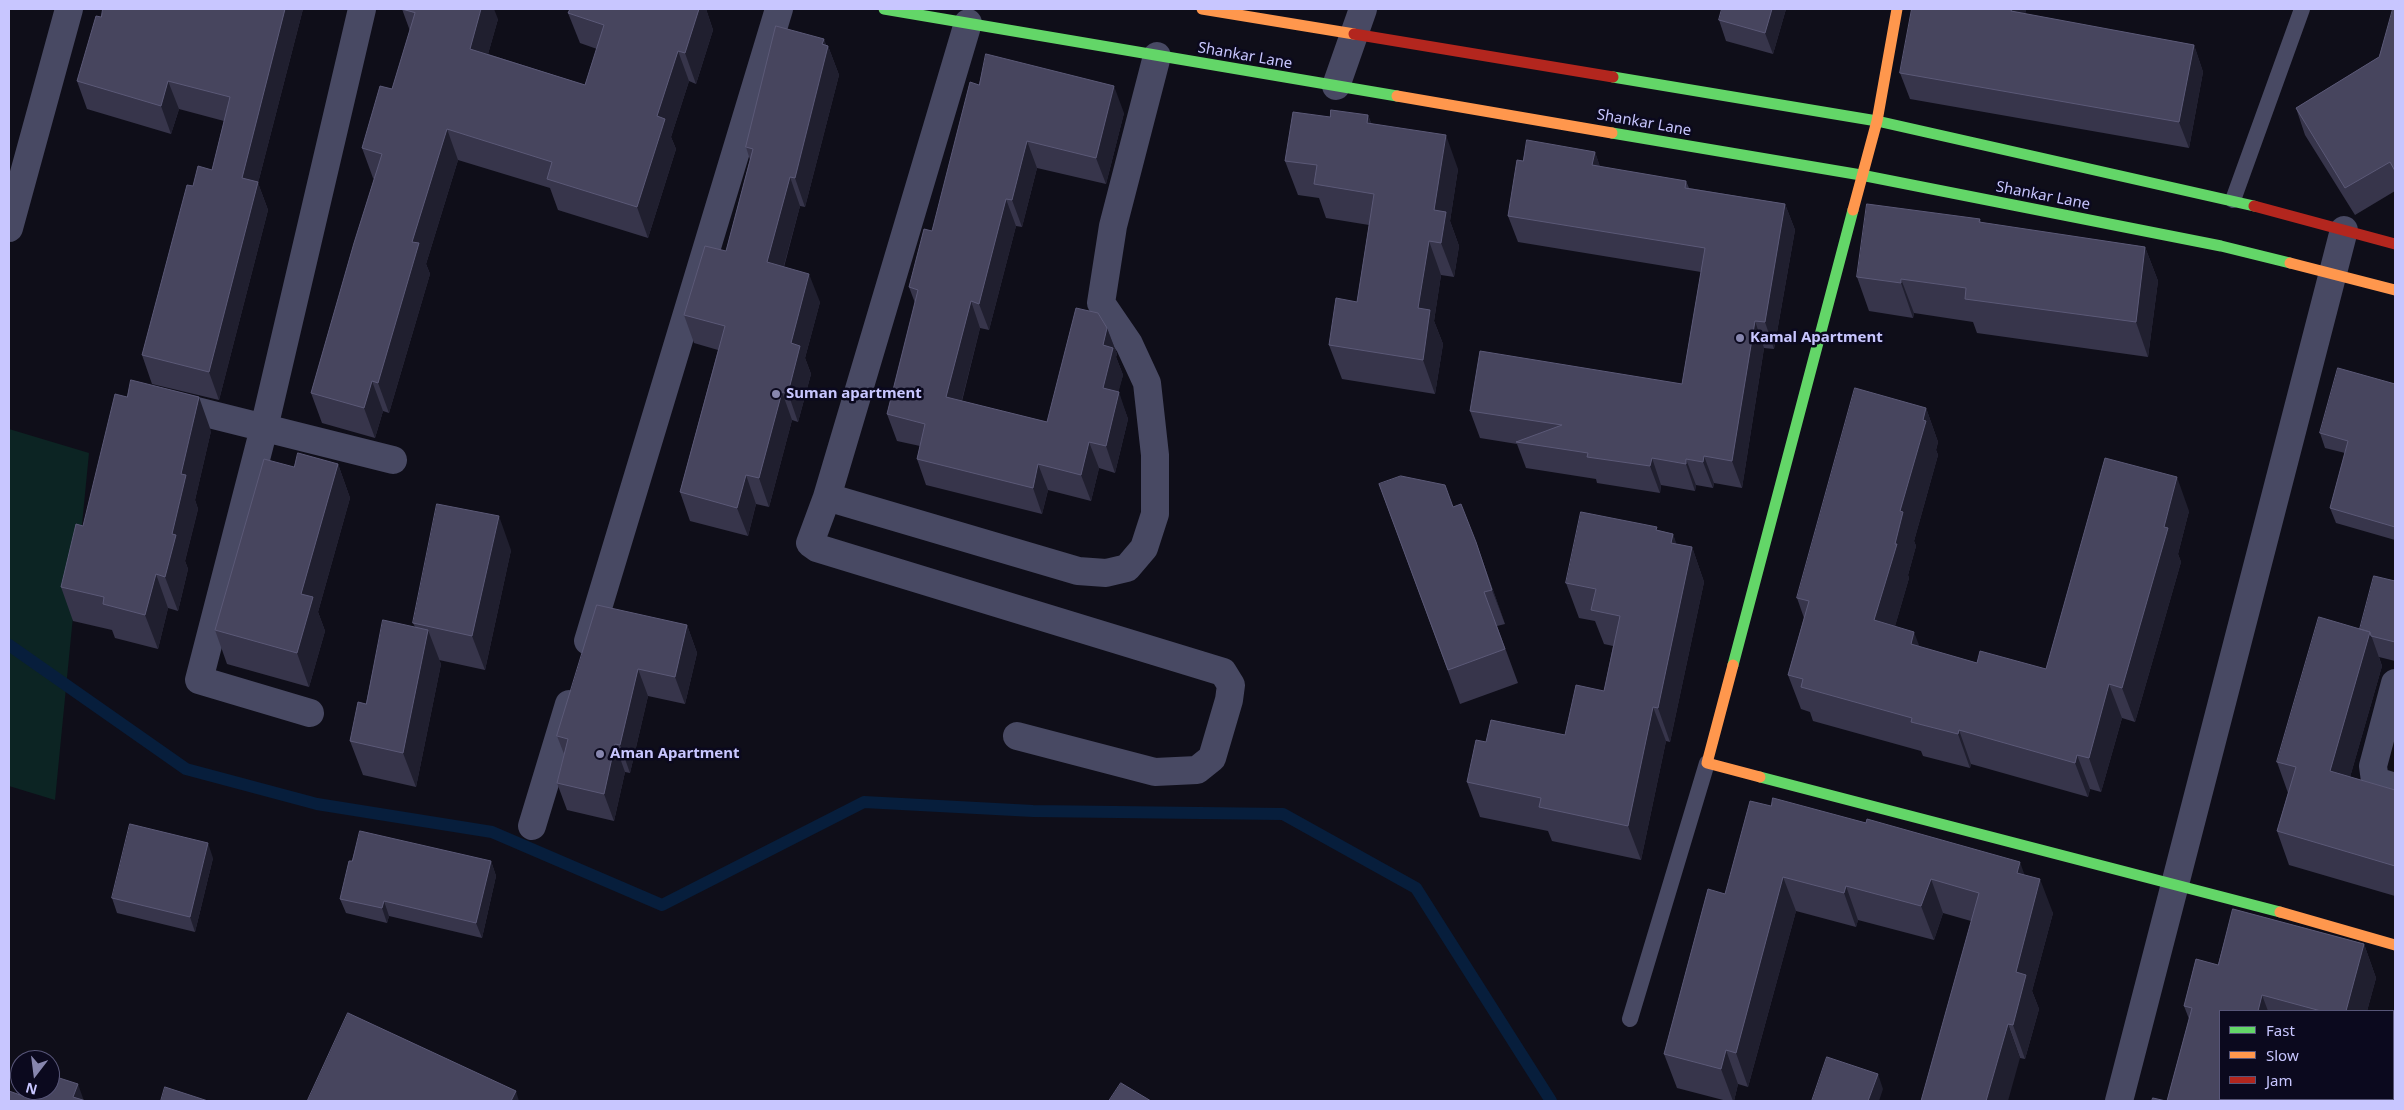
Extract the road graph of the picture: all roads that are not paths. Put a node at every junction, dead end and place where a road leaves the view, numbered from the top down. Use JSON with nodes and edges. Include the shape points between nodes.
{"nodes":[{"id":1,"x":69,"y":9,"type":"edge"},
{"id":2,"x":362,"y":9,"type":"edge"},
{"id":3,"x":779,"y":9,"type":"edge"},
{"id":4,"x":884,"y":9,"type":"edge"},
{"id":5,"x":1202,"y":9,"type":"edge"},
{"id":6,"x":1897,"y":9,"type":"edge"},
{"id":7,"x":2302,"y":9,"type":"edge"},
{"id":8,"x":1358,"y":20,"type":"edge"},
{"id":9,"x":968,"y":23,"type":"junction"},
{"id":10,"x":1157,"y":56,"type":"junction"},
{"id":11,"x":1336,"y":86,"type":"junction"},
{"id":12,"x":1877,"y":121,"type":"junction"},
{"id":13,"x":1861,"y":175,"type":"junction"},
{"id":14,"x":2233,"y":200,"type":"junction"},
{"id":15,"x":9,"y":228,"type":"edge"},
{"id":16,"x":2344,"y":230,"type":"junction"},
{"id":17,"x":2395,"y":244,"type":"edge"},
{"id":18,"x":2333,"y":273,"type":"junction"},
{"id":19,"x":2395,"y":290,"type":"edge"},
{"id":20,"x":142,"y":397,"type":"edge"},
{"id":21,"x":264,"y":428,"type":"junction"},
{"id":22,"x":393,"y":460,"type":"dead end"},
{"id":23,"x":827,"y":497,"type":"junction"},
{"id":24,"x":2395,"y":683,"type":"edge"},
{"id":25,"x":310,"y":713,"type":"dead end"},
{"id":26,"x":1017,"y":736,"type":"dead end"},
{"id":27,"x":1707,"y":763,"type":"junction"},
{"id":28,"x":2395,"y":787,"type":"edge"},
{"id":29,"x":532,"y":826,"type":"dead end"},
{"id":30,"x":2174,"y":885,"type":"junction"},
{"id":31,"x":2395,"y":946,"type":"edge"},
{"id":32,"x":1630,"y":1019,"type":"dead end"},
{"id":33,"x":2119,"y":1101,"type":"edge"}],
"edges":[{"from":1,"to":15,"type":"street"},
{"from":2,"to":21,"type":"street"},
{"from":3,"to":29,"type":"street"},
{"from":4,"to":9,"type":"street","name":"Shankar Lane"},
{"from":5,"to":8,"type":"street"},
{"from":6,"to":12,"type":"street"},
{"from":7,"to":14,"type":"lane"},
{"from":8,"to":11,"type":"street"},
{"from":8,"to":12,"type":"street"},
{"from":9,"to":10,"type":"street","name":"Shankar Lane"},
{"from":9,"to":23,"type":"street"},
{"from":10,"to":11,"type":"street","name":"Shankar Lane"},
{"from":10,"to":23,"type":"street","via":[[1113,226],[1101,304],[1129,344],[1147,383],[1155,454],[1155,514],[1144,548],[1127,568],[1106,573],[1078,571]]},
{"from":11,"to":13,"type":"street","name":"Shankar Lane"},
{"from":12,"to":13,"type":"street"},
{"from":12,"to":14,"type":"street"},
{"from":13,"to":18,"type":"street","name":"Shankar Lane","via":[[2221,246]]},
{"from":13,"to":27,"type":"street"},
{"from":14,"to":16,"type":"street"},
{"from":16,"to":17,"type":"street"},
{"from":16,"to":18,"type":"street"},
{"from":18,"to":19,"type":"street","name":"Shankar Lane"},
{"from":18,"to":30,"type":"street"},
{"from":20,"to":21,"type":"street"},
{"from":21,"to":22,"type":"street"},
{"from":21,"to":25,"type":"street","via":[[200,680]]},
{"from":23,"to":26,"type":"street","via":[[810,543],[817,548],[1223,672],[1231,685],[1212,758],[1197,770],[1155,772]]},
{"from":24,"to":28,"type":"street","via":[[2373,766],[2375,781]]},
{"from":27,"to":30,"type":"street"},
{"from":27,"to":32,"type":"lane"},
{"from":30,"to":31,"type":"street"},
{"from":30,"to":33,"type":"street"}]}
